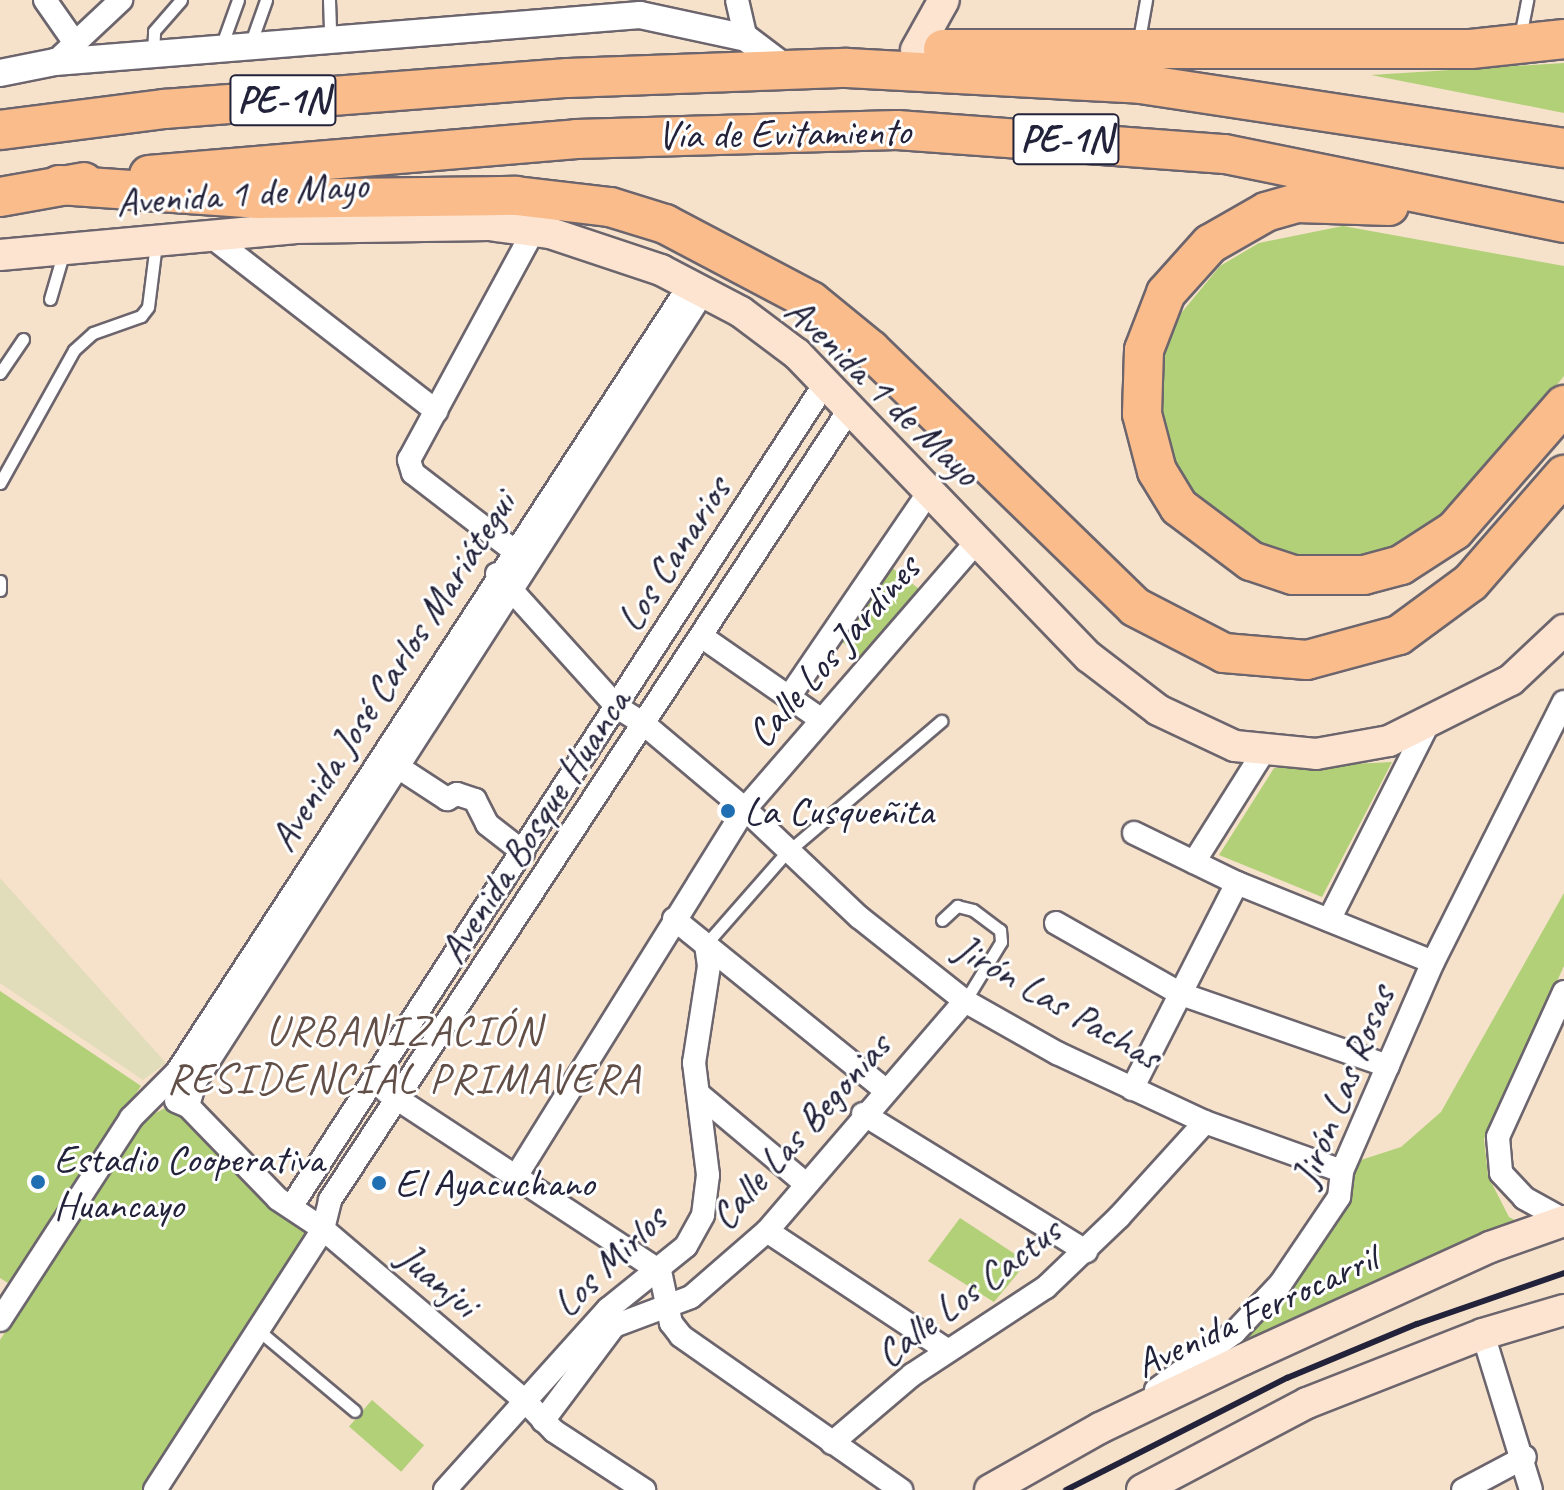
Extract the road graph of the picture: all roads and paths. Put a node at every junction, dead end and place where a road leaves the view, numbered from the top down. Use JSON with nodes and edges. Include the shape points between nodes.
{"nodes":[{"id":1,"x":45,"y":0,"type":"edge"},
{"id":2,"x":121,"y":0,"type":"edge"},
{"id":3,"x":181,"y":0,"type":"edge"},
{"id":4,"x":238,"y":0,"type":"edge"},
{"id":5,"x":266,"y":0,"type":"edge"},
{"id":6,"x":329,"y":0,"type":"edge"},
{"id":7,"x":737,"y":0,"type":"edge"},
{"id":8,"x":944,"y":0,"type":"edge"},
{"id":9,"x":1146,"y":0,"type":"edge"},
{"id":10,"x":1527,"y":0,"type":"edge"},
{"id":11,"x":330,"y":38,"type":"junction"},
{"id":12,"x":746,"y":38,"type":"junction"},
{"id":13,"x":1564,"y":39,"type":"edge"},
{"id":14,"x":75,"y":43,"type":"junction"},
{"id":15,"x":1138,"y":45,"type":"junction"},
{"id":16,"x":250,"y":46,"type":"junction"},
{"id":17,"x":1518,"y":46,"type":"junction"},
{"id":18,"x":221,"y":48,"type":"junction"},
{"id":19,"x":916,"y":50,"type":"junction"},
{"id":20,"x":153,"y":54,"type":"junction"},
{"id":21,"x":55,"y":62,"type":"junction"},
{"id":22,"x":847,"y":68,"type":"junction"},
{"id":23,"x":787,"y":69,"type":"junction"},
{"id":24,"x":0,"y":73,"type":"edge"},
{"id":25,"x":0,"y":130,"type":"edge"},
{"id":26,"x":1564,"y":148,"type":"edge"},
{"id":27,"x":59,"y":185,"type":"junction"},
{"id":28,"x":0,"y":197,"type":"edge"},
{"id":29,"x":1465,"y":199,"type":"junction"},
{"id":30,"x":1564,"y":223,"type":"edge"},
{"id":31,"x":534,"y":230,"type":"junction"},
{"id":32,"x":208,"y":234,"type":"junction"},
{"id":33,"x":157,"y":237,"type":"junction"},
{"id":34,"x":65,"y":247,"type":"junction"},
{"id":35,"x":0,"y":255,"type":"edge"},
{"id":36,"x":698,"y":287,"type":"junction"},
{"id":37,"x":50,"y":299,"type":"dead end"},
{"id":38,"x":23,"y":339,"type":"dead end"},
{"id":39,"x":0,"y":373,"type":"edge"},
{"id":40,"x":826,"y":382,"type":"junction"},
{"id":41,"x":1564,"y":405,"type":"edge"},
{"id":42,"x":851,"y":407,"type":"junction"},
{"id":43,"x":436,"y":411,"type":"junction"},
{"id":44,"x":1564,"y":475,"type":"edge"},
{"id":45,"x":0,"y":483,"type":"edge"},
{"id":46,"x":930,"y":490,"type":"junction"},
{"id":47,"x":979,"y":539,"type":"junction"},
{"id":48,"x":513,"y":550,"type":"junction"},
{"id":49,"x":0,"y":581,"type":"edge"},
{"id":50,"x":505,"y":581,"type":"junction"},
{"id":51,"x":0,"y":590,"type":"edge"},
{"id":52,"x":1564,"y":630,"type":"edge"},
{"id":53,"x":701,"y":636,"type":"junction"},
{"id":54,"x":789,"y":697,"type":"junction"},
{"id":55,"x":1564,"y":702,"type":"edge"},
{"id":56,"x":617,"y":707,"type":"junction"},
{"id":57,"x":819,"y":718,"type":"junction"},
{"id":58,"x":941,"y":721,"type":"dead end"},
{"id":59,"x":1429,"y":722,"type":"junction"},
{"id":60,"x":644,"y":724,"type":"junction"},
{"id":61,"x":1264,"y":751,"type":"junction"},
{"id":62,"x":398,"y":767,"type":"junction"},
{"id":63,"x":745,"y":809,"type":"junction"},
{"id":64,"x":1134,"y":833,"type":"dead end"},
{"id":65,"x":523,"y":852,"type":"junction"},
{"id":66,"x":786,"y":853,"type":"junction"},
{"id":67,"x":1194,"y":862,"type":"junction"},
{"id":68,"x":504,"y":882,"type":"junction"},
{"id":69,"x":1237,"y":883,"type":"junction"},
{"id":70,"x":528,"y":900,"type":"junction"},
{"id":71,"x":674,"y":919,"type":"junction"},
{"id":72,"x":942,"y":920,"type":"dead end"},
{"id":73,"x":1329,"y":920,"type":"junction"},
{"id":74,"x":1056,"y":923,"type":"dead end"},
{"id":75,"x":706,"y":944,"type":"junction"},
{"id":76,"x":1433,"y":962,"type":"junction"},
{"id":77,"x":1564,"y":992,"type":"edge"},
{"id":78,"x":1181,"y":994,"type":"junction"},
{"id":79,"x":965,"y":1001,"type":"junction"},
{"id":80,"x":1388,"y":1066,"type":"junction"},
{"id":81,"x":373,"y":1082,"type":"junction"},
{"id":82,"x":884,"y":1089,"type":"junction"},
{"id":83,"x":1132,"y":1089,"type":"junction"},
{"id":84,"x":701,"y":1096,"type":"junction"},
{"id":85,"x":151,"y":1097,"type":"junction"},
{"id":86,"x":397,"y":1098,"type":"junction"},
{"id":87,"x":188,"y":1106,"type":"junction"},
{"id":88,"x":863,"y":1114,"type":"junction"},
{"id":89,"x":1205,"y":1122,"type":"junction"},
{"id":90,"x":1342,"y":1171,"type":"junction"},
{"id":91,"x":515,"y":1178,"type":"junction"},
{"id":92,"x":806,"y":1184,"type":"junction"},
{"id":93,"x":291,"y":1207,"type":"junction"},
{"id":94,"x":1564,"y":1220,"type":"edge"},
{"id":95,"x":323,"y":1229,"type":"junction"},
{"id":96,"x":767,"y":1231,"type":"junction"},
{"id":97,"x":1086,"y":1251,"type":"junction"},
{"id":98,"x":660,"y":1271,"type":"junction"},
{"id":99,"x":4,"y":1307,"type":"edge"},
{"id":100,"x":668,"y":1308,"type":"junction"},
{"id":101,"x":1564,"y":1310,"type":"edge"},
{"id":102,"x":258,"y":1330,"type":"junction"},
{"id":103,"x":1483,"y":1334,"type":"junction"},
{"id":104,"x":947,"y":1350,"type":"junction"},
{"id":105,"x":524,"y":1400,"type":"junction"},
{"id":106,"x":355,"y":1411,"type":"dead end"},
{"id":107,"x":543,"y":1421,"type":"junction"},
{"id":108,"x":1100,"y":1428,"type":"junction"},
{"id":109,"x":832,"y":1443,"type":"junction"},
{"id":110,"x":1525,"y":1457,"type":"junction"},
{"id":111,"x":155,"y":1490,"type":"edge"},
{"id":112,"x":445,"y":1490,"type":"edge"},
{"id":113,"x":644,"y":1490,"type":"edge"},
{"id":114,"x":901,"y":1490,"type":"edge"},
{"id":115,"x":990,"y":1490,"type":"edge"},
{"id":116,"x":1142,"y":1490,"type":"edge"},
{"id":117,"x":1463,"y":1490,"type":"edge"},
{"id":118,"x":1531,"y":1490,"type":"edge"}],
"edges":[{"from":1,"to":14,"type":"street"},
{"from":2,"to":14,"type":"street"},
{"from":3,"to":20,"type":"lane","via":[[154,31]]},
{"from":4,"to":18,"type":"lane"},
{"from":5,"to":16,"type":"lane"},
{"from":6,"to":11,"type":"lane"},
{"from":7,"to":12,"type":"street"},
{"from":8,"to":19,"type":"main road"},
{"from":9,"to":15,"type":"lane"},
{"from":10,"to":17,"type":"lane"},
{"from":11,"to":12,"type":"street","via":[[640,15]]},
{"from":11,"to":16,"type":"street"},
{"from":12,"to":23,"type":"street"},
{"from":13,"to":17,"type":"highway"},
{"from":14,"to":21,"type":"street"},
{"from":15,"to":17,"type":"highway"},
{"from":15,"to":19,"type":"highway"},
{"from":16,"to":18,"type":"street"},
{"from":18,"to":20,"type":"street"},
{"from":19,"to":22,"type":"highway"},
{"from":20,"to":21,"type":"street"},
{"from":21,"to":24,"type":"street"},
{"from":22,"to":23,"type":"highway","name":"Vía de Evitamiento","number":"PE-1N"},
{"from":22,"to":26,"type":"highway","name":"Vía de Evitamiento","number":"PE-1N","via":[[1141,84],[1277,100]]},
{"from":23,"to":25,"type":"highway","name":"Vía de Evitamiento","number":"PE-1N","via":[[568,78],[226,104]]},
{"from":27,"to":28,"type":"highway","name":"Vía de Evitamiento","number":"PE-1N"},
{"from":27,"to":29,"type":"highway","name":"Vía de Evitamiento","number":"PE-1N","via":[[250,163],[560,140],[897,130],[1225,154]]},
{"from":27,"to":44,"type":"highway","via":[[257,199],[516,196],[610,207],[665,224],[811,301],[903,381],[1135,607],[1224,653],[1307,660],[1399,635],[1471,582]]},
{"from":29,"to":30,"type":"highway","name":"Vía de Evitamiento","number":"PE-1N"},
{"from":29,"to":41,"type":"highway","via":[[1402,207],[1297,203],[1256,217],[1210,244],[1166,293],[1144,350],[1142,414],[1157,471],[1179,507],[1251,561],[1293,575],[1364,575],[1401,565],[1455,530]]},
{"from":31,"to":32,"type":"main road","name":"Avenida 1 de Mayo","via":[[394,224]]},
{"from":31,"to":36,"type":"main road","name":"Avenida 1 de Mayo","via":[[603,248]]},
{"from":31,"to":43,"type":"street"},
{"from":32,"to":33,"type":"main road","name":"Avenida 1 de Mayo"},
{"from":32,"to":43,"type":"street"},
{"from":33,"to":34,"type":"main road","name":"Avenida 1 de Mayo"},
{"from":33,"to":45,"type":"lane","via":[[148,307],[141,316],[93,333],[74,350]]},
{"from":34,"to":35,"type":"main road","name":"Avenida 1 de Mayo"},
{"from":34,"to":37,"type":"lane"},
{"from":36,"to":40,"type":"main road","name":"Avenida 1 de Mayo","via":[[772,335]]},
{"from":36,"to":48,"type":"street","name":"Avenida José Carlos Mariátegui"},
{"from":36,"to":50,"type":"street","name":"Avenida José Carlos Mariátegui"},
{"from":38,"to":39,"type":"lane"},
{"from":40,"to":42,"type":"main road","name":"Avenida 1 de Mayo"},
{"from":40,"to":56,"type":"street","name":"Los Canarios"},
{"from":42,"to":46,"type":"main road","name":"Avenida 1 de Mayo"},
{"from":42,"to":53,"type":"street","name":"Avenida Bosque Huanca"},
{"from":43,"to":48,"type":"street","via":[[409,466]]},
{"from":46,"to":47,"type":"main road","name":"Avenida 1 de Mayo"},
{"from":46,"to":54,"type":"street"},
{"from":47,"to":57,"type":"street","name":"Calle Los Jardines"},
{"from":47,"to":61,"type":"main road","name":"Avenida 1 de Mayo","via":[[1089,657],[1158,710],[1235,746]]},
{"from":48,"to":50,"type":"street","name":"Avenida José Carlos Mariátegui"},
{"from":49,"to":51,"type":"lane"},
{"from":50,"to":56,"type":"street","name":"Jirón Las Pachas"},
{"from":50,"to":62,"type":"street","name":"Avenida José Carlos Mariátegui"},
{"from":50,"to":85,"type":"street","name":"Avenida José Carlos Mariátegui","via":[[177,1072]]},
{"from":52,"to":59,"type":"main road","name":"Avenida 1 de Mayo","via":[[1511,680]]},
{"from":53,"to":54,"type":"street"},
{"from":53,"to":60,"type":"street","name":"Avenida Bosque Huanca"},
{"from":54,"to":57,"type":"street"},
{"from":55,"to":76,"type":"street","name":"Jirón Las Rosas"},
{"from":56,"to":60,"type":"street","name":"Jirón Las Pachas"},
{"from":56,"to":65,"type":"street","name":"Los Canarios"},
{"from":57,"to":63,"type":"street","name":"Calle Los Jardines"},
{"from":58,"to":66,"type":"lane"},
{"from":59,"to":61,"type":"main road","name":"Avenida 1 de Mayo","via":[[1389,741],[1344,751]]},
{"from":59,"to":73,"type":"street"},
{"from":60,"to":63,"type":"street","name":"Jirón Las Pachas"},
{"from":60,"to":70,"type":"street","name":"Avenida Bosque Huanca"},
{"from":61,"to":67,"type":"street"},
{"from":62,"to":65,"type":"street","via":[[447,799],[457,794],[475,800],[487,824]]},
{"from":62,"to":87,"type":"street","name":"Avenida José Carlos Mariátegui","via":[[195,1082]]},
{"from":63,"to":66,"type":"street","name":"Jirón Las Pachas"},
{"from":63,"to":71,"type":"street","name":"Calle Los Jardines"},
{"from":64,"to":67,"type":"street"},
{"from":65,"to":68,"type":"street","name":"Los Canarios"},
{"from":66,"to":75,"type":"lane"},
{"from":66,"to":79,"type":"street","name":"Jirón Las Pachas"},
{"from":67,"to":69,"type":"street"},
{"from":68,"to":70,"type":"street"},
{"from":68,"to":81,"type":"street","name":"Los Canarios"},
{"from":69,"to":73,"type":"street"},
{"from":69,"to":78,"type":"street"},
{"from":70,"to":86,"type":"street","name":"Avenida Bosque Huanca"},
{"from":71,"to":75,"type":"street"},
{"from":71,"to":91,"type":"street","name":"Calle Los Jardines"},
{"from":72,"to":79,"type":"lane","via":[[957,906],[973,910],[1000,930],[1001,942]]},
{"from":73,"to":76,"type":"street"},
{"from":74,"to":78,"type":"street"},
{"from":75,"to":82,"type":"street"},
{"from":75,"to":84,"type":"street","name":"Los Mirlos","via":[[709,966],[694,1063]]},
{"from":76,"to":80,"type":"street","name":"Jirón Las Rosas"},
{"from":77,"to":94,"type":"street","via":[[1498,1137],[1501,1173],[1524,1198]]},
{"from":78,"to":80,"type":"street"},
{"from":78,"to":83,"type":"street"},
{"from":79,"to":82,"type":"street","name":"Calle Las Begonias"},
{"from":79,"to":83,"type":"street","name":"Jirón Las Pachas"},
{"from":80,"to":90,"type":"street","name":"Jirón Las Rosas"},
{"from":81,"to":86,"type":"street"},
{"from":81,"to":93,"type":"street","name":"Los Canarios"},
{"from":82,"to":88,"type":"street","name":"Calle Las Begonias"},
{"from":83,"to":89,"type":"street","name":"Jirón Las Pachas"},
{"from":84,"to":92,"type":"street"},
{"from":84,"to":98,"type":"street","name":"Los Mirlos","via":[[708,1175],[703,1215],[686,1246]]},
{"from":85,"to":87,"type":"street"},
{"from":85,"to":99,"type":"street","name":"Avenida José Carlos Mariátegui","via":[[131,1118]]},
{"from":86,"to":91,"type":"street"},
{"from":86,"to":95,"type":"street","name":"Avenida Bosque Huanca","via":[[330,1200]]},
{"from":87,"to":93,"type":"street","name":"Juanjui"},
{"from":88,"to":92,"type":"street","name":"Calle Las Begonias"},
{"from":88,"to":97,"type":"street"},
{"from":89,"to":90,"type":"street","name":"Jirón Las Pachas"},
{"from":89,"to":97,"type":"street","name":"Calle Los Cactus"},
{"from":90,"to":108,"type":"street","name":"Jirón Las Rosas","via":[[1339,1197],[1322,1226],[1243,1323]]},
{"from":91,"to":98,"type":"street"},
{"from":92,"to":96,"type":"street","name":"Calle Las Begonias"},
{"from":93,"to":95,"type":"street","name":"Juanjui"},
{"from":94,"to":108,"type":"main road","name":"Avenida Ferrocarril","via":[[1490,1247]]},
{"from":95,"to":102,"type":"street","name":"Avenida Bosque Huanca"},
{"from":95,"to":105,"type":"street","name":"Juanjui"},
{"from":96,"to":100,"type":"street","name":"Calle Las Begonias","via":[[691,1297]]},
{"from":96,"to":104,"type":"street"},
{"from":97,"to":104,"type":"street","name":"Calle Los Cactus","via":[[1046,1287]]},
{"from":98,"to":100,"type":"street"},
{"from":98,"to":105,"type":"street","name":"Los Mirlos","via":[[608,1309]]},
{"from":100,"to":107,"type":"street","name":"Calle Las Begonias","via":[[614,1326]]},
{"from":100,"to":109,"type":"street","via":[[681,1336]]},
{"from":101,"to":103,"type":"main road"},
{"from":102,"to":106,"type":"lane"},
{"from":102,"to":111,"type":"street","name":"Avenida Bosque Huanca"},
{"from":103,"to":110,"type":"street"},
{"from":103,"to":116,"type":"main road","via":[[1307,1403]]},
{"from":104,"to":109,"type":"street","name":"Calle Los Cactus"},
{"from":105,"to":107,"type":"street","name":"Juanjui"},
{"from":105,"to":112,"type":"street","name":"Los Mirlos"},
{"from":107,"to":113,"type":"street","name":"Juanjui"},
{"from":108,"to":115,"type":"main road","name":"Avenida Ferrocarril"},
{"from":109,"to":114,"type":"street"},
{"from":110,"to":117,"type":"street"},
{"from":110,"to":118,"type":"street"}]}
